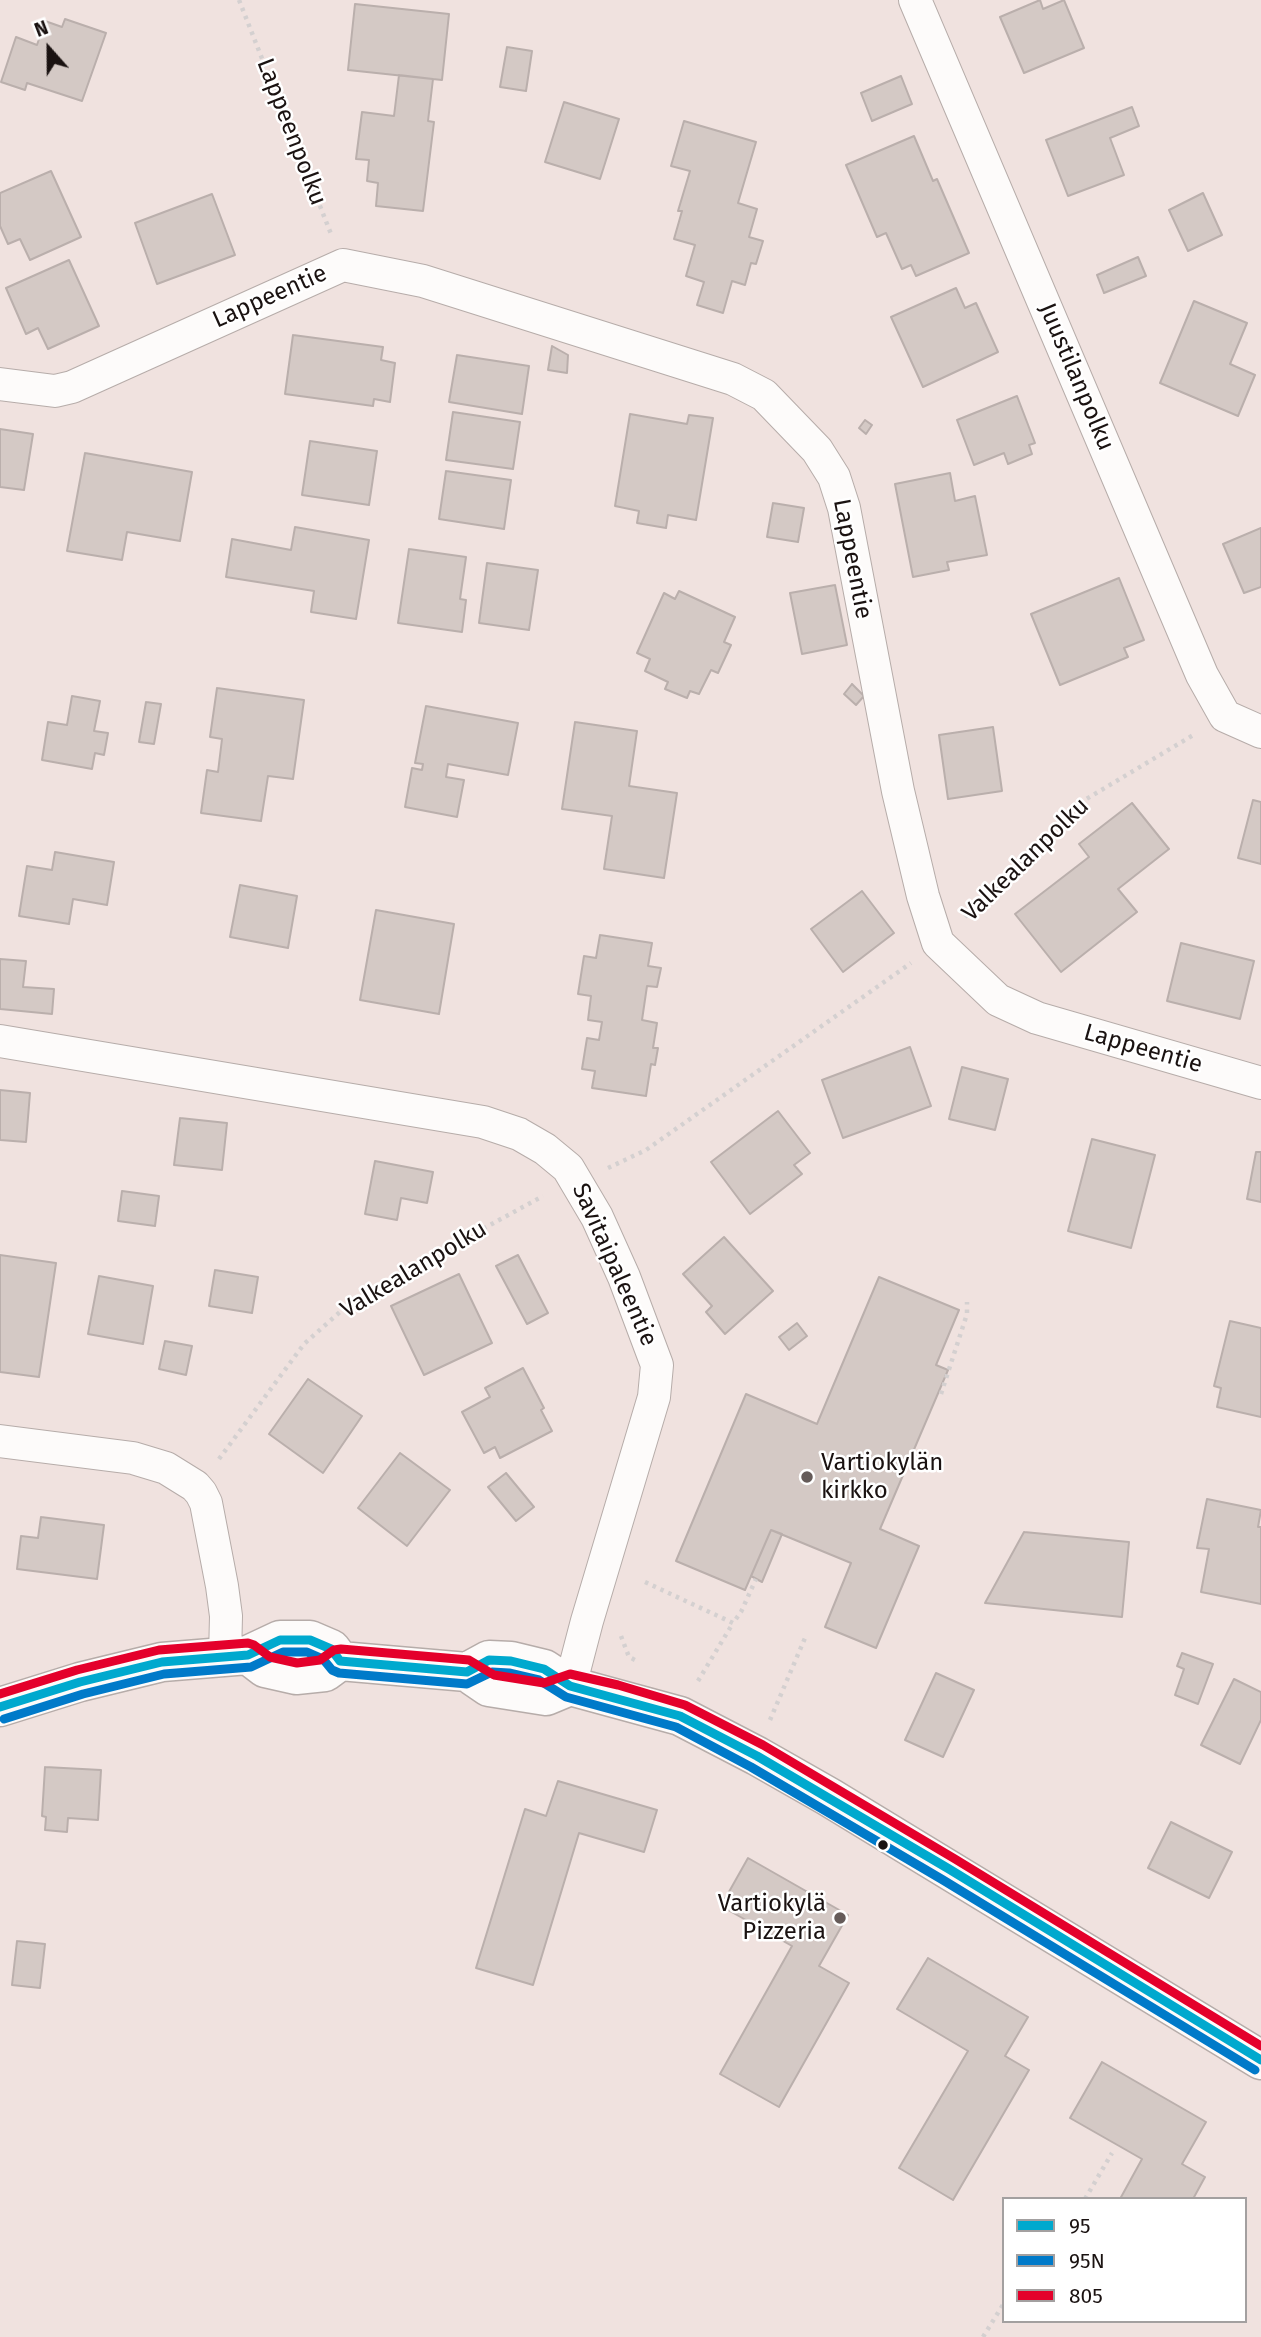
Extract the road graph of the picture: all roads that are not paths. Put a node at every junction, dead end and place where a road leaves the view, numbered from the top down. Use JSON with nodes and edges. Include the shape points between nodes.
{"nodes":[{"id":1,"x":915,"y":0,"type":"edge"},
{"id":2,"x":0,"y":384,"type":"edge"},
{"id":3,"x":1261,"y":732,"type":"edge"},
{"id":4,"x":0,"y":1041,"type":"edge"},
{"id":5,"x":1261,"y":1083,"type":"edge"},
{"id":6,"x":0,"y":1441,"type":"edge"},
{"id":7,"x":237,"y":1656,"type":"junction"},
{"id":8,"x":570,"y":1686,"type":"junction"},
{"id":9,"x":0,"y":1707,"type":"edge"},
{"id":10,"x":1261,"y":2060,"type":"edge"}],
"edges":[{"from":1,"to":3,"type":"street","name":"Juustilanpolku","via":[[1202,675],[1225,716]]},
{"from":2,"to":5,"type":"street","name":"Lappeentie","via":[[55,391],[72,387],[343,265],[423,281],[733,379],[764,396],[817,450],[834,477],[844,508],[898,791],[923,896],[929,950],[998,1000],[1037,1018]]},
{"from":4,"to":8,"type":"street","name":"Savitaipaleentie","via":[[483,1122],[512,1130],[568,1168],[589,1174],[597,1217],[657,1365],[654,1397]]},
{"from":6,"to":7,"type":"street","via":[[133,1458],[166,1468],[195,1486],[206,1503]]},
{"from":7,"to":8,"type":"street","via":[[296,1675],[325,1672],[340,1661],[467,1672],[489,1687],[546,1696]]},
{"from":7,"to":9,"type":"street","via":[[162,1662]]},
{"from":8,"to":10,"type":"street","via":[[680,1716],[757,1756]]}]}
